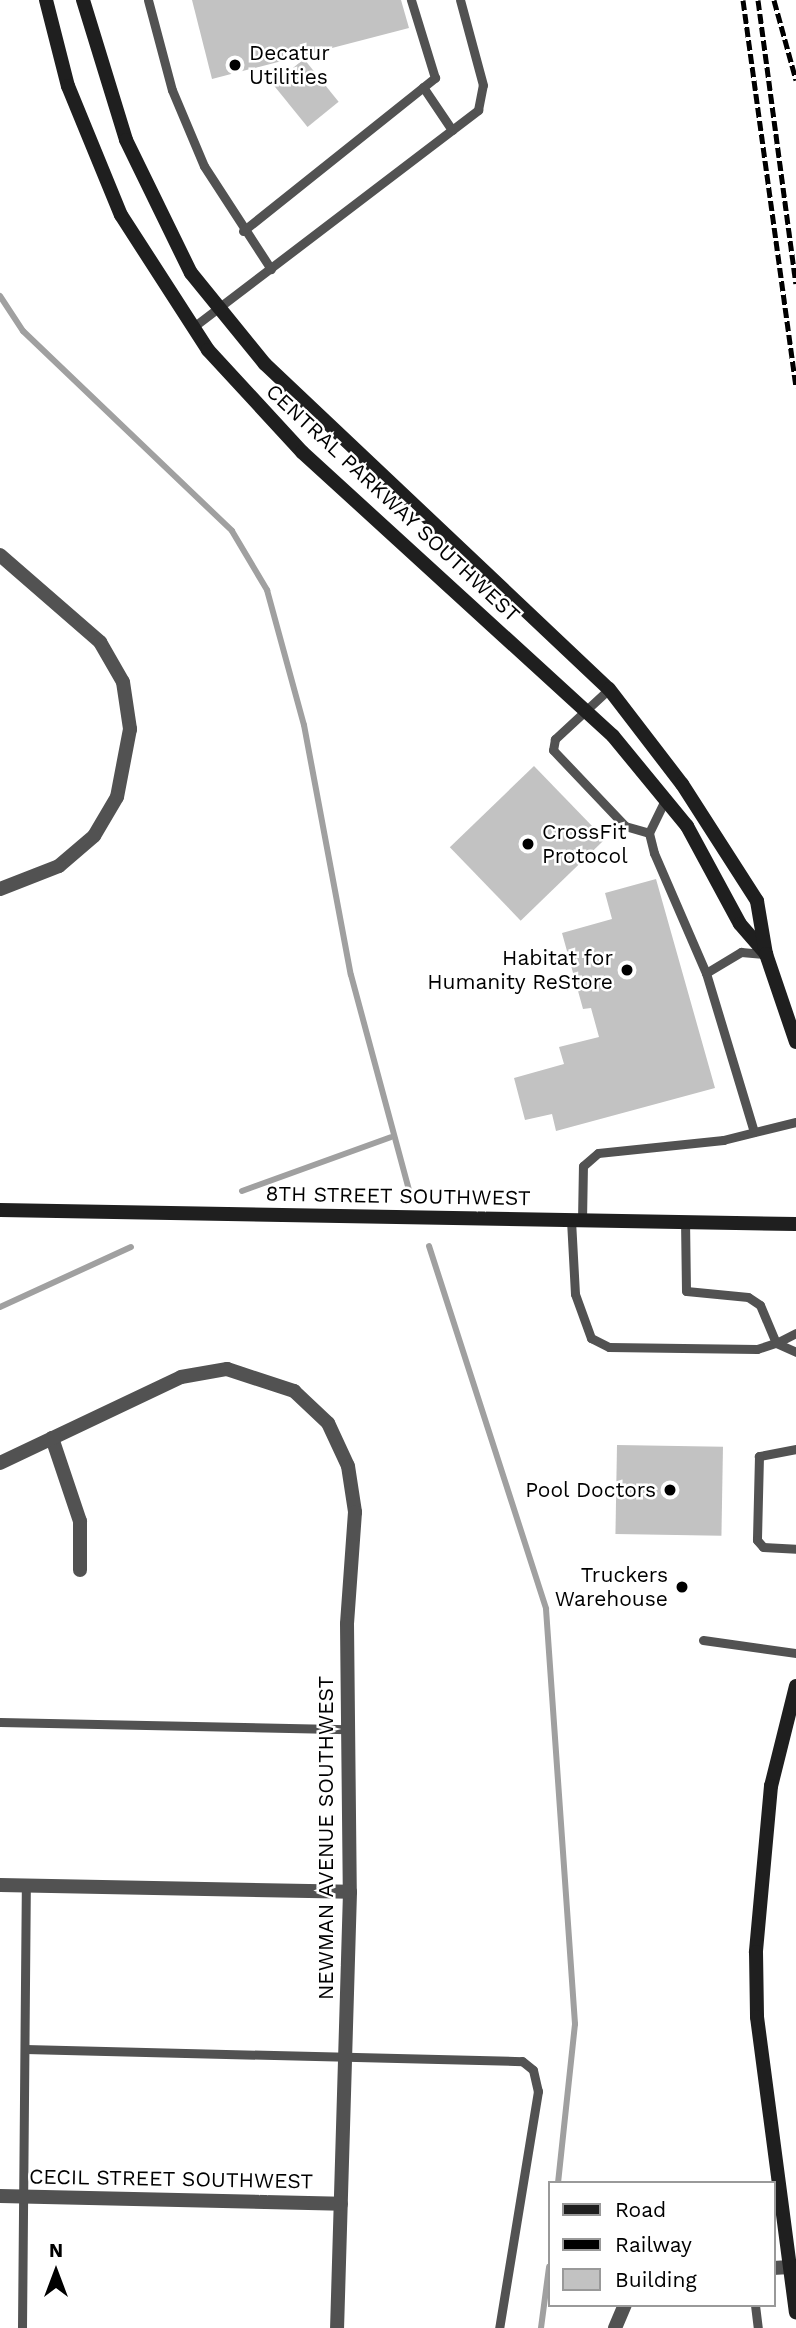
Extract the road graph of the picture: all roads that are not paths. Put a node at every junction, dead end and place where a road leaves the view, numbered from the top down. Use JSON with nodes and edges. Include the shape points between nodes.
{"nodes":[{"id":1,"x":46,"y":0,"type":"edge"},
{"id":2,"x":83,"y":0,"type":"edge"},
{"id":3,"x":148,"y":0,"type":"edge"},
{"id":4,"x":411,"y":0,"type":"edge"},
{"id":5,"x":460,"y":0,"type":"edge"},
{"id":6,"x":423,"y":87,"type":"junction"},
{"id":7,"x":453,"y":130,"type":"junction"},
{"id":8,"x":243,"y":231,"type":"junction"},
{"id":9,"x":271,"y":269,"type":"junction"},
{"id":10,"x":220,"y":309,"type":"junction"},
{"id":11,"x":192,"y":328,"type":"junction"},
{"id":12,"x":0,"y":555,"type":"edge"},
{"id":13,"x":609,"y":689,"type":"junction"},
{"id":14,"x":585,"y":710,"type":"junction"},
{"id":15,"x":665,"y":800,"type":"junction"},
{"id":16,"x":649,"y":833,"type":"junction"},
{"id":17,"x":0,"y":889,"type":"edge"},
{"id":18,"x":765,"y":954,"type":"junction"},
{"id":19,"x":706,"y":973,"type":"junction"},
{"id":20,"x":796,"y":1042,"type":"edge"},
{"id":21,"x":796,"y":1122,"type":"edge"},
{"id":22,"x":754,"y":1132,"type":"junction"},
{"id":23,"x":0,"y":1210,"type":"edge"},
{"id":24,"x":576,"y":1220,"type":"junction"},
{"id":25,"x":685,"y":1222,"type":"junction"},
{"id":26,"x":796,"y":1224,"type":"edge"},
{"id":27,"x":796,"y":1333,"type":"edge"},
{"id":28,"x":776,"y":1343,"type":"junction"},
{"id":29,"x":796,"y":1353,"type":"edge"},
{"id":30,"x":52,"y":1438,"type":"junction"},
{"id":31,"x":796,"y":1449,"type":"edge"},
{"id":32,"x":0,"y":1463,"type":"edge"},
{"id":33,"x":796,"y":1549,"type":"edge"},
{"id":34,"x":80,"y":1570,"type":"dead end"},
{"id":35,"x":703,"y":1640,"type":"dead end"},
{"id":36,"x":796,"y":1653,"type":"edge"},
{"id":37,"x":796,"y":1686,"type":"edge"},
{"id":38,"x":0,"y":1722,"type":"edge"},
{"id":39,"x":348,"y":1729,"type":"junction"},
{"id":40,"x":0,"y":1885,"type":"edge"},
{"id":41,"x":26,"y":1886,"type":"junction"},
{"id":42,"x":350,"y":1892,"type":"junction"},
{"id":43,"x":25,"y":2049,"type":"junction"},
{"id":44,"x":346,"y":2052,"type":"junction"},
{"id":45,"x":0,"y":2196,"type":"edge"},
{"id":46,"x":23,"y":2196,"type":"junction"},
{"id":47,"x":341,"y":2204,"type":"junction"},
{"id":48,"x":790,"y":2267,"type":"junction"},
{"id":49,"x":775,"y":2268,"type":"edge"},
{"id":50,"x":755,"y":2307,"type":"edge"},
{"id":51,"x":621,"y":2309,"type":"edge"},
{"id":52,"x":796,"y":2312,"type":"edge"},
{"id":53,"x":22,"y":2328,"type":"edge"},
{"id":54,"x":337,"y":2328,"type":"edge"},
{"id":55,"x":499,"y":2328,"type":"edge"},
{"id":56,"x":615,"y":2328,"type":"edge"},
{"id":57,"x":758,"y":2328,"type":"edge"}],
"edges":[{"from":1,"to":11,"type":"street","name":"CENTRAL PARKWAY SOUTHWEST","via":[[93,151],[121,215]]},
{"from":2,"to":10,"type":"street","name":"CENTRAL PARKWAY SOUTHWEST","via":[[106,89],[164,226]]},
{"from":3,"to":8,"type":"lane","via":[[183,116]]},
{"from":4,"to":6,"type":"lane","via":[[435,78]]},
{"from":5,"to":7,"type":"lane","via":[[483,85],[478,110]]},
{"from":6,"to":7,"type":"lane"},
{"from":6,"to":8,"type":"lane"},
{"from":7,"to":9,"type":"lane"},
{"from":8,"to":9,"type":"lane"},
{"from":9,"to":10,"type":"lane"},
{"from":10,"to":11,"type":"lane"},
{"from":10,"to":13,"type":"street","name":"CENTRAL PARKWAY SOUTHWEST","via":[[274,373]]},
{"from":11,"to":14,"type":"street","name":"CENTRAL PARKWAY SOUTHWEST","via":[[302,452]]},
{"from":12,"to":17,"type":"street","via":[[100,642],[128,705],[129,752],[117,797],[94,836],[59,866]]},
{"from":13,"to":14,"type":"lane"},
{"from":13,"to":18,"type":"street","name":"CENTRAL PARKWAY SOUTHWEST","via":[[682,785],[757,901]]},
{"from":14,"to":15,"type":"street","name":"CENTRAL PARKWAY SOUTHWEST"},
{"from":14,"to":16,"type":"lane","via":[[555,739],[553,750],[625,826]]},
{"from":15,"to":16,"type":"lane"},
{"from":15,"to":18,"type":"street","name":"CENTRAL PARKWAY SOUTHWEST"},
{"from":16,"to":19,"type":"lane"},
{"from":18,"to":19,"type":"lane","via":[[741,952]]},
{"from":18,"to":20,"type":"street","name":"CENTRAL PARKWAY SOUTHWEST"},
{"from":19,"to":22,"type":"lane"},
{"from":21,"to":22,"type":"lane"},
{"from":22,"to":24,"type":"lane","via":[[598,1153],[583,1166]]},
{"from":23,"to":24,"type":"street","name":"8TH STREET SOUTHWEST"},
{"from":24,"to":25,"type":"street","name":"8TH STREET SOUTHWEST"},
{"from":24,"to":28,"type":"lane","via":[[575,1294],[591,1338],[609,1347],[757,1349]]},
{"from":25,"to":26,"type":"street","name":"8TH STREET SOUTHWEST"},
{"from":25,"to":28,"type":"lane","via":[[686,1291],[748,1297],[760,1305]]},
{"from":27,"to":28,"type":"lane"},
{"from":28,"to":29,"type":"lane"},
{"from":30,"to":32,"type":"street"},
{"from":30,"to":34,"type":"street","via":[[80,1521]]},
{"from":30,"to":39,"type":"street","name":"NEWMAN AVENUE SOUTHWEST","via":[[181,1377],[228,1369],[273,1380],[328,1423],[348,1466],[355,1512]]},
{"from":31,"to":33,"type":"lane","via":[[759,1456],[757,1540],[763,1547]]},
{"from":35,"to":36,"type":"lane"},
{"from":37,"to":48,"type":"street","via":[[771,1786],[755,1952],[757,2017]]},
{"from":38,"to":39,"type":"lane"},
{"from":39,"to":42,"type":"street","name":"NEWMAN AVENUE SOUTHWEST"},
{"from":40,"to":41,"type":"street"},
{"from":41,"to":42,"type":"street"},
{"from":41,"to":43,"type":"lane"},
{"from":42,"to":44,"type":"street","name":"NEWMAN AVENUE SOUTHWEST"},
{"from":43,"to":44,"type":"lane"},
{"from":43,"to":46,"type":"lane"},
{"from":44,"to":47,"type":"street","name":"NEWMAN AVENUE SOUTHWEST"},
{"from":44,"to":55,"type":"lane","via":[[506,2059],[533,2070],[538,2091]]},
{"from":45,"to":46,"type":"street","name":"CECIL STREET SOUTHWEST"},
{"from":46,"to":47,"type":"street","name":"CECIL STREET SOUTHWEST"},
{"from":46,"to":53,"type":"lane"},
{"from":47,"to":54,"type":"street","name":"NEWMAN AVENUE SOUTHWEST"},
{"from":48,"to":49,"type":"street"},
{"from":48,"to":52,"type":"street"},
{"from":50,"to":57,"type":"lane"},
{"from":51,"to":56,"type":"street"}]}
